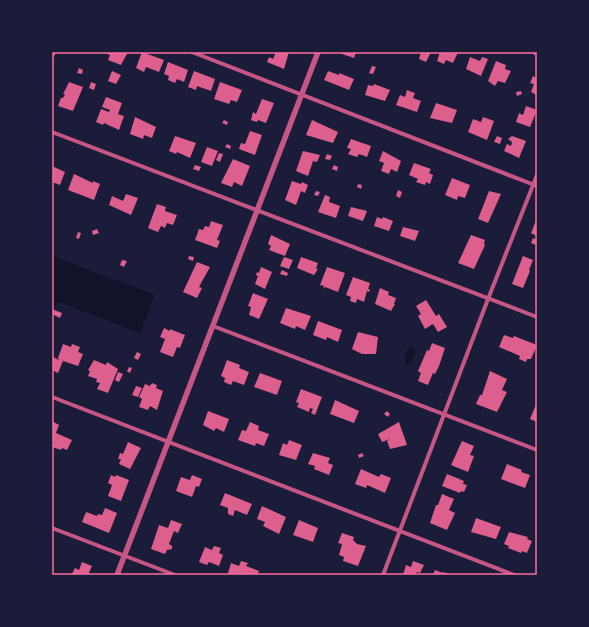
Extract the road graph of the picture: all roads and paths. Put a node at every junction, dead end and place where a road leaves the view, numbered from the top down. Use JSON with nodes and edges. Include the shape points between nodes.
{"nodes":[{"id":1,"x":54,"y":52,"type":"edge"},
{"id":2,"x":192,"y":52,"type":"edge"},
{"id":3,"x":318,"y":52,"type":"edge"},
{"id":4,"x":533,"y":52,"type":"edge"},
{"id":5,"x":537,"y":54,"type":"edge"},
{"id":6,"x":52,"y":56,"type":"edge"},
{"id":7,"x":301,"y":95,"type":"junction"},
{"id":8,"x":52,"y":132,"type":"edge"},
{"id":9,"x":537,"y":175,"type":"edge"},
{"id":10,"x":535,"y":185,"type":"edge"},
{"id":11,"x":258,"y":211,"type":"junction"},
{"id":12,"x":488,"y":299,"type":"junction"},
{"id":13,"x":537,"y":317,"type":"edge"},
{"id":14,"x":213,"y":326,"type":"junction"},
{"id":15,"x":52,"y":397,"type":"edge"},
{"id":16,"x":443,"y":414,"type":"junction"},
{"id":17,"x":168,"y":442,"type":"junction"},
{"id":18,"x":537,"y":450,"type":"edge"},
{"id":19,"x":52,"y":528,"type":"edge"},
{"id":20,"x":400,"y":530,"type":"junction"},
{"id":21,"x":124,"y":556,"type":"junction"},
{"id":22,"x":117,"y":575,"type":"edge"},
{"id":23,"x":175,"y":575,"type":"edge"},
{"id":24,"x":383,"y":575,"type":"edge"},
{"id":25,"x":514,"y":575,"type":"edge"}],
"edges":[{"from":1,"to":6,"type":"street"},
{"from":2,"to":7,"type":"street"},
{"from":3,"to":7,"type":"street"},
{"from":4,"to":5,"type":"street"},
{"from":7,"to":10,"type":"street"},
{"from":7,"to":11,"type":"street"},
{"from":8,"to":11,"type":"street"},
{"from":9,"to":10,"type":"street"},
{"from":10,"to":12,"type":"street"},
{"from":11,"to":12,"type":"street"},
{"from":11,"to":14,"type":"street"},
{"from":12,"to":13,"type":"street"},
{"from":12,"to":16,"type":"street"},
{"from":14,"to":16,"type":"street"},
{"from":14,"to":17,"type":"street"},
{"from":15,"to":17,"type":"street"},
{"from":16,"to":18,"type":"street"},
{"from":16,"to":20,"type":"street"},
{"from":17,"to":20,"type":"street"},
{"from":17,"to":21,"type":"street"},
{"from":19,"to":21,"type":"street"},
{"from":20,"to":24,"type":"street"},
{"from":20,"to":25,"type":"street"},
{"from":21,"to":22,"type":"street"},
{"from":21,"to":23,"type":"street"}]}
